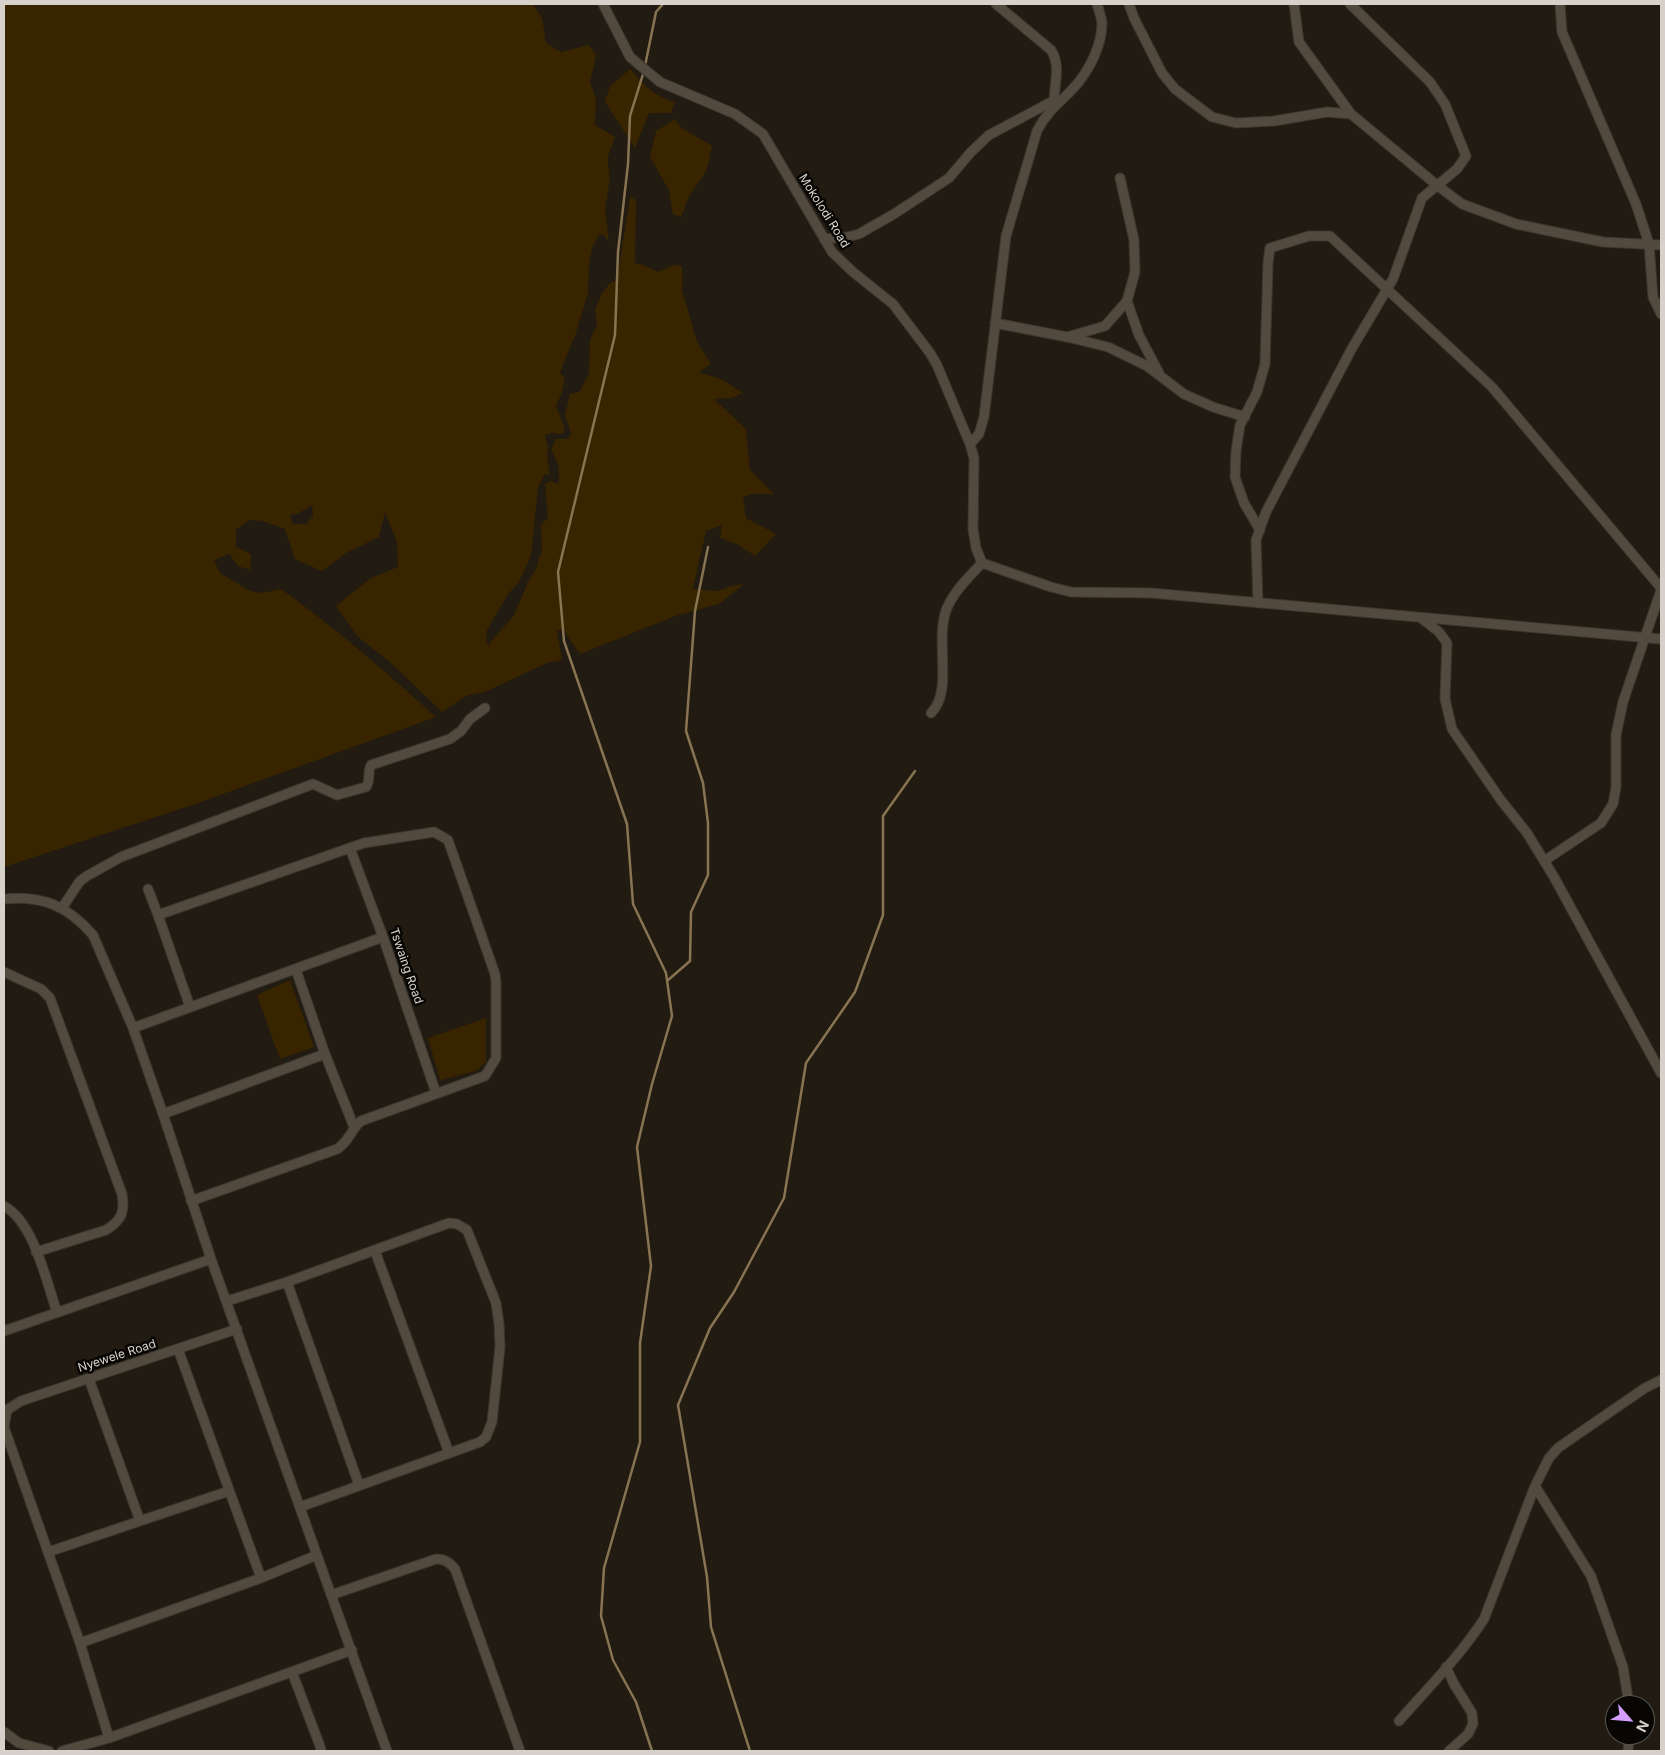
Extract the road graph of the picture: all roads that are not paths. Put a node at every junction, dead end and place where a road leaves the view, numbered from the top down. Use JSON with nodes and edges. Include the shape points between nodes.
{"nodes":[{"id":1,"x":604,"y":4,"type":"edge"},
{"id":2,"x":996,"y":4,"type":"edge"},
{"id":3,"x":1097,"y":4,"type":"edge"},
{"id":4,"x":1129,"y":4,"type":"edge"},
{"id":5,"x":1294,"y":4,"type":"edge"},
{"id":6,"x":1350,"y":4,"type":"edge"},
{"id":7,"x":1560,"y":4,"type":"edge"},
{"id":8,"x":1054,"y":104,"type":"junction"},
{"id":9,"x":1350,"y":114,"type":"junction"},
{"id":10,"x":1120,"y":178,"type":"dead end"},
{"id":11,"x":1438,"y":186,"type":"junction"},
{"id":12,"x":824,"y":239,"type":"junction"},
{"id":13,"x":1649,"y":244,"type":"junction"},
{"id":14,"x":1661,"y":244,"type":"edge"},
{"id":15,"x":1387,"y":290,"type":"junction"},
{"id":16,"x":1127,"y":301,"type":"junction"},
{"id":17,"x":1661,"y":314,"type":"edge"},
{"id":18,"x":995,"y":324,"type":"junction"},
{"id":19,"x":1067,"y":337,"type":"junction"},
{"id":20,"x":1162,"y":377,"type":"junction"},
{"id":21,"x":1245,"y":417,"type":"junction"},
{"id":22,"x":970,"y":444,"type":"junction"},
{"id":23,"x":1260,"y":530,"type":"junction"},
{"id":24,"x":982,"y":563,"type":"junction"},
{"id":25,"x":1661,"y":589,"type":"edge"},
{"id":26,"x":1258,"y":603,"type":"junction"},
{"id":27,"x":1421,"y":618,"type":"junction"},
{"id":28,"x":1645,"y":638,"type":"junction"},
{"id":29,"x":1661,"y":640,"type":"edge"},
{"id":30,"x":485,"y":708,"type":"dead end"},
{"id":31,"x":931,"y":713,"type":"dead end"},
{"id":32,"x":350,"y":848,"type":"junction"},
{"id":33,"x":1544,"y":861,"type":"junction"},
{"id":34,"x":148,"y":889,"type":"dead end"},
{"id":35,"x":4,"y":899,"type":"edge"},
{"id":36,"x":62,"y":908,"type":"junction"},
{"id":37,"x":158,"y":915,"type":"junction"},
{"id":38,"x":383,"y":938,"type":"junction"},
{"id":39,"x":296,"y":970,"type":"junction"},
{"id":40,"x":4,"y":972,"type":"edge"},
{"id":41,"x":190,"y":1007,"type":"junction"},
{"id":42,"x":132,"y":1028,"type":"junction"},
{"id":43,"x":325,"y":1054,"type":"junction"},
{"id":44,"x":1661,"y":1073,"type":"edge"},
{"id":45,"x":436,"y":1093,"type":"junction"},
{"id":46,"x":163,"y":1114,"type":"junction"},
{"id":47,"x":354,"y":1127,"type":"junction"},
{"id":48,"x":190,"y":1201,"type":"junction"},
{"id":49,"x":4,"y":1206,"type":"edge"},
{"id":50,"x":375,"y":1250,"type":"junction"},
{"id":51,"x":36,"y":1252,"type":"junction"},
{"id":52,"x":211,"y":1258,"type":"junction"},
{"id":53,"x":287,"y":1282,"type":"junction"},
{"id":54,"x":227,"y":1301,"type":"junction"},
{"id":55,"x":56,"y":1312,"type":"junction"},
{"id":56,"x":237,"y":1329,"type":"junction"},
{"id":57,"x":4,"y":1332,"type":"edge"},
{"id":58,"x":178,"y":1349,"type":"junction"},
{"id":59,"x":89,"y":1379,"type":"junction"},
{"id":60,"x":1661,"y":1380,"type":"edge"},
{"id":61,"x":449,"y":1453,"type":"junction"},
{"id":62,"x":359,"y":1485,"type":"junction"},
{"id":63,"x":1535,"y":1486,"type":"junction"},
{"id":64,"x":229,"y":1491,"type":"junction"},
{"id":65,"x":300,"y":1507,"type":"junction"},
{"id":66,"x":140,"y":1521,"type":"junction"},
{"id":67,"x":48,"y":1552,"type":"junction"},
{"id":68,"x":317,"y":1555,"type":"junction"},
{"id":69,"x":261,"y":1578,"type":"junction"},
{"id":70,"x":331,"y":1595,"type":"junction"},
{"id":71,"x":80,"y":1643,"type":"junction"},
{"id":72,"x":352,"y":1650,"type":"junction"},
{"id":73,"x":1446,"y":1667,"type":"junction"},
{"id":74,"x":292,"y":1672,"type":"junction"},
{"id":75,"x":1628,"y":1695,"type":"edge"},
{"id":76,"x":1399,"y":1721,"type":"dead end"},
{"id":77,"x":4,"y":1732,"type":"edge"},
{"id":78,"x":109,"y":1738,"type":"junction"},
{"id":79,"x":19,"y":1743,"type":"junction"},
{"id":80,"x":94,"y":1748,"type":"edge"},
{"id":81,"x":12,"y":1751,"type":"edge"},
{"id":82,"x":49,"y":1751,"type":"edge"},
{"id":83,"x":62,"y":1751,"type":"edge"},
{"id":84,"x":321,"y":1751,"type":"edge"},
{"id":85,"x":387,"y":1751,"type":"edge"},
{"id":86,"x":520,"y":1751,"type":"edge"},
{"id":87,"x":1449,"y":1751,"type":"edge"}],
"edges":[{"from":1,"to":12,"type":"street","name":"Mokolodi Road","via":[[630,57],[652,76],[735,114],[763,134]]},
{"from":2,"to":8,"type":"street","via":[[1054,55],[1057,66]]},
{"from":3,"to":8,"type":"street","via":[[1102,21],[1099,43],[1092,60],[1077,84]]},
{"from":4,"to":9,"type":"street","via":[[1162,73],[1175,89],[1212,117],[1236,123],[1274,121],[1320,113]]},
{"from":5,"to":9,"type":"street","via":[[1299,42]]},
{"from":6,"to":11,"type":"street","via":[[1430,82],[1445,104],[1466,156]]},
{"from":7,"to":13,"type":"street","via":[[1562,32],[1636,204]]},
{"from":8,"to":12,"type":"street","via":[[989,135],[949,178],[894,214],[859,234]]},
{"from":8,"to":18,"type":"street","via":[[1037,131],[1006,236]]},
{"from":9,"to":11,"type":"street"},
{"from":10,"to":16,"type":"street","via":[[1134,240],[1135,272]]},
{"from":11,"to":13,"type":"street","via":[[1462,204],[1516,224],[1603,242]]},
{"from":11,"to":15,"type":"street","via":[[1422,198]]},
{"from":12,"to":22,"type":"street","name":"Mokolodi Road","via":[[832,252],[853,272],[893,304],[930,353]]},
{"from":13,"to":14,"type":"street"},
{"from":13,"to":17,"type":"street","via":[[1653,297]]},
{"from":15,"to":21,"type":"street","via":[[1330,236],[1309,236],[1270,248],[1265,364],[1258,392]]},
{"from":15,"to":23,"type":"street","via":[[1351,350],[1266,512]]},
{"from":15,"to":25,"type":"street","via":[[1492,387]]},
{"from":16,"to":19,"type":"street","via":[[1105,326]]},
{"from":16,"to":20,"type":"street","via":[[1139,335]]},
{"from":18,"to":19,"type":"street"},
{"from":18,"to":22,"type":"street","via":[[984,417]]},
{"from":19,"to":20,"type":"street","via":[[1108,347]]},
{"from":20,"to":21,"type":"street","via":[[1184,394]]},
{"from":21,"to":23,"type":"street","via":[[1240,425],[1235,477],[1244,503]]},
{"from":22,"to":24,"type":"street","name":"Mokolodi Road","via":[[974,458],[973,528]]},
{"from":23,"to":26,"type":"street","via":[[1256,540]]},
{"from":24,"to":26,"type":"street","via":[[1071,592],[1151,593]]},
{"from":24,"to":31,"type":"street","via":[[956,592],[946,609],[941,633],[941,697]]},
{"from":25,"to":28,"type":"street"},
{"from":26,"to":27,"type":"street"},
{"from":27,"to":28,"type":"street"},
{"from":27,"to":33,"type":"street","via":[[1447,643],[1445,699],[1452,730]]},
{"from":28,"to":29,"type":"street"},
{"from":28,"to":33,"type":"street","via":[[1623,702],[1616,735],[1613,804],[1601,823]]},
{"from":30,"to":36,"type":"street","via":[[450,739],[372,765],[366,788],[337,795],[313,784],[121,857],[80,881]]},
{"from":32,"to":37,"type":"street"},
{"from":32,"to":38,"type":"street","name":"Tswaing Road"},
{"from":32,"to":45,"type":"street","via":[[434,832],[451,845],[495,974],[496,1058],[485,1076]]},
{"from":33,"to":44,"type":"street"},
{"from":34,"to":37,"type":"street"},
{"from":35,"to":36,"type":"street","via":[[43,900]]},
{"from":36,"to":42,"type":"street","via":[[93,935]]},
{"from":37,"to":41,"type":"street"},
{"from":38,"to":39,"type":"street"},
{"from":38,"to":45,"type":"street","name":"Tswaing Road"},
{"from":39,"to":41,"type":"street"},
{"from":39,"to":43,"type":"street"},
{"from":40,"to":51,"type":"street","via":[[41,989],[50,998],[124,1205],[117,1224],[106,1230]]},
{"from":41,"to":42,"type":"street"},
{"from":42,"to":46,"type":"street"},
{"from":43,"to":46,"type":"street"},
{"from":43,"to":47,"type":"street"},
{"from":45,"to":47,"type":"street","via":[[361,1121]]},
{"from":46,"to":48,"type":"street"},
{"from":47,"to":48,"type":"street","via":[[338,1149]]},
{"from":48,"to":52,"type":"street"},
{"from":49,"to":51,"type":"street","via":[[18,1217]]},
{"from":50,"to":53,"type":"street"},
{"from":50,"to":61,"type":"street"},
{"from":50,"to":61,"type":"street","via":[[449,1223],[463,1226],[472,1239],[496,1303],[500,1347],[491,1429],[480,1442]]},
{"from":51,"to":55,"type":"street"},
{"from":52,"to":54,"type":"street"},
{"from":52,"to":55,"type":"street"},
{"from":53,"to":54,"type":"street"},
{"from":53,"to":62,"type":"street"},
{"from":54,"to":56,"type":"street"},
{"from":55,"to":57,"type":"street"},
{"from":56,"to":58,"type":"street","name":"Nyewele Road"},
{"from":56,"to":65,"type":"street"},
{"from":58,"to":59,"type":"street","name":"Nyewele Road"},
{"from":58,"to":64,"type":"street"},
{"from":59,"to":66,"type":"street"},
{"from":59,"to":67,"type":"street","name":"Nyewele Road","via":[[21,1401],[6,1410],[4,1427]]},
{"from":60,"to":63,"type":"street","via":[[1558,1448],[1549,1458]]},
{"from":61,"to":62,"type":"street"},
{"from":62,"to":65,"type":"street"},
{"from":63,"to":73,"type":"street","via":[[1484,1619]]},
{"from":63,"to":75,"type":"street","via":[[1590,1576],[1623,1667]]},
{"from":64,"to":66,"type":"street"},
{"from":64,"to":69,"type":"street"},
{"from":65,"to":68,"type":"street"},
{"from":66,"to":67,"type":"street"},
{"from":67,"to":71,"type":"street"},
{"from":68,"to":69,"type":"street"},
{"from":68,"to":70,"type":"street"},
{"from":69,"to":71,"type":"street"},
{"from":70,"to":72,"type":"street"},
{"from":70,"to":86,"type":"street","via":[[436,1559],[444,1559],[451,1564]]},
{"from":71,"to":78,"type":"street"},
{"from":72,"to":74,"type":"street"},
{"from":72,"to":85,"type":"street"},
{"from":73,"to":76,"type":"street"},
{"from":73,"to":87,"type":"street","via":[[1472,1713],[1473,1724],[1468,1734]]},
{"from":74,"to":78,"type":"street"},
{"from":74,"to":84,"type":"street"},
{"from":77,"to":79,"type":"street"},
{"from":78,"to":80,"type":"street"},
{"from":79,"to":81,"type":"street"},
{"from":79,"to":82,"type":"street"},
{"from":80,"to":83,"type":"street"}]}
